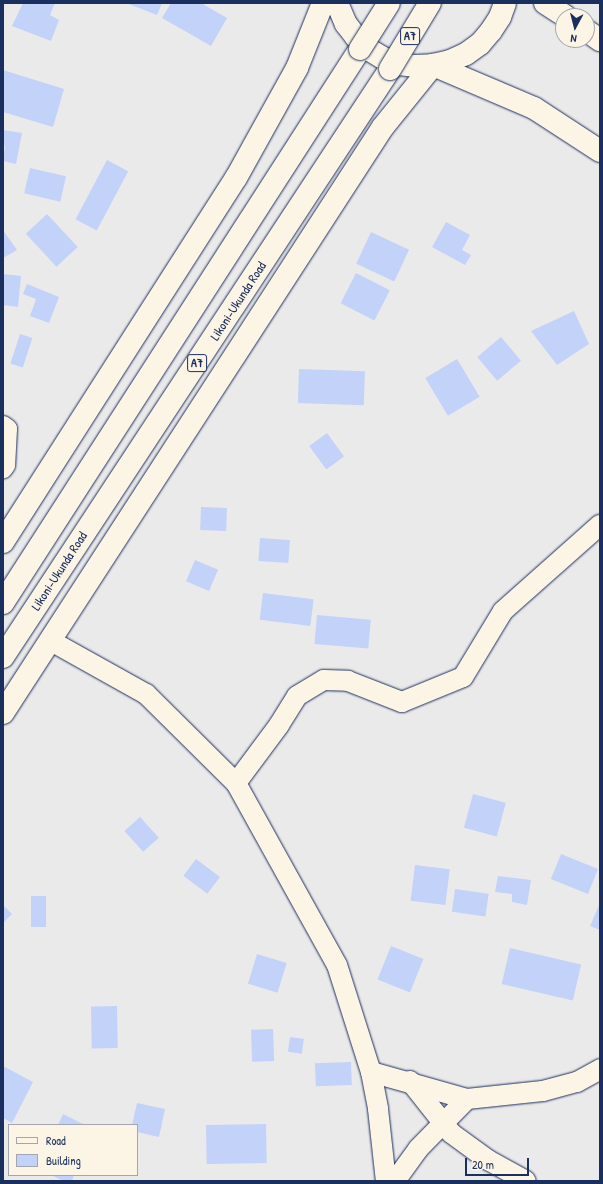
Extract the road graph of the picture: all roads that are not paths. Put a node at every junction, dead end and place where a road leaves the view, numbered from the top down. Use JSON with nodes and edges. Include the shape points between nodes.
{"nodes":[{"id":1,"x":323,"y":3,"type":"edge"},
{"id":2,"x":337,"y":3,"type":"edge"},
{"id":3,"x":389,"y":3,"type":"edge"},
{"id":4,"x":430,"y":3,"type":"edge"},
{"id":5,"x":505,"y":3,"type":"edge"},
{"id":6,"x":546,"y":3,"type":"edge"},
{"id":7,"x":555,"y":9,"type":"edge"},
{"id":8,"x":434,"y":65,"type":"junction"},
{"id":9,"x":600,"y":151,"type":"edge"},
{"id":10,"x":3,"y":426,"type":"edge"},
{"id":11,"x":3,"y":468,"type":"edge"},
{"id":12,"x":600,"y":524,"type":"edge"},
{"id":13,"x":3,"y":542,"type":"edge"},
{"id":14,"x":3,"y":603,"type":"edge"},
{"id":15,"x":51,"y":641,"type":"junction"},
{"id":16,"x":3,"y":657,"type":"edge"},
{"id":17,"x":3,"y":713,"type":"edge"},
{"id":18,"x":236,"y":783,"type":"junction"},
{"id":19,"x":600,"y":1069,"type":"edge"},
{"id":20,"x":371,"y":1072,"type":"junction"},
{"id":21,"x":410,"y":1081,"type":"junction"},
{"id":22,"x":467,"y":1098,"type":"junction"},
{"id":23,"x":443,"y":1122,"type":"junction"},
{"id":24,"x":386,"y":1181,"type":"edge"},
{"id":25,"x":395,"y":1181,"type":"edge"},
{"id":26,"x":526,"y":1181,"type":"edge"}],
"edges":[{"from":1,"to":13,"type":"highway","via":[[297,68],[236,178]]},
{"from":2,"to":8,"type":"highway","via":[[346,24],[368,49],[399,64]]},
{"from":3,"to":14,"type":"highway","number":"A7","bridge":true},
{"from":4,"to":16,"type":"highway","name":"Likoni-Ukunda Road","number":"A7","bridge":true,"via":[[390,69]]},
{"from":5,"to":8,"type":"highway","via":[[491,32],[480,44],[466,54]]},
{"from":6,"to":7,"type":"highway"},
{"from":8,"to":9,"type":"highway","via":[[534,108]]},
{"from":8,"to":15,"type":"highway","via":[[383,127]]},
{"from":10,"to":11,"type":"street","via":[[7,429]]},
{"from":12,"to":18,"type":"street","via":[[503,610],[463,677],[402,702],[348,681],[324,680],[297,696]]},
{"from":15,"to":17,"type":"highway"},
{"from":15,"to":18,"type":"street","via":[[146,694]]},
{"from":18,"to":20,"type":"street","via":[[337,965]]},
{"from":19,"to":22,"type":"street","via":[[577,1082],[543,1091]]},
{"from":20,"to":21,"type":"street"},
{"from":20,"to":24,"type":"street"},
{"from":21,"to":22,"type":"street"},
{"from":21,"to":23,"type":"street"},
{"from":22,"to":23,"type":"street"},
{"from":23,"to":25,"type":"street","via":[[418,1149]]},
{"from":23,"to":26,"type":"street","via":[[466,1146]]}]}
